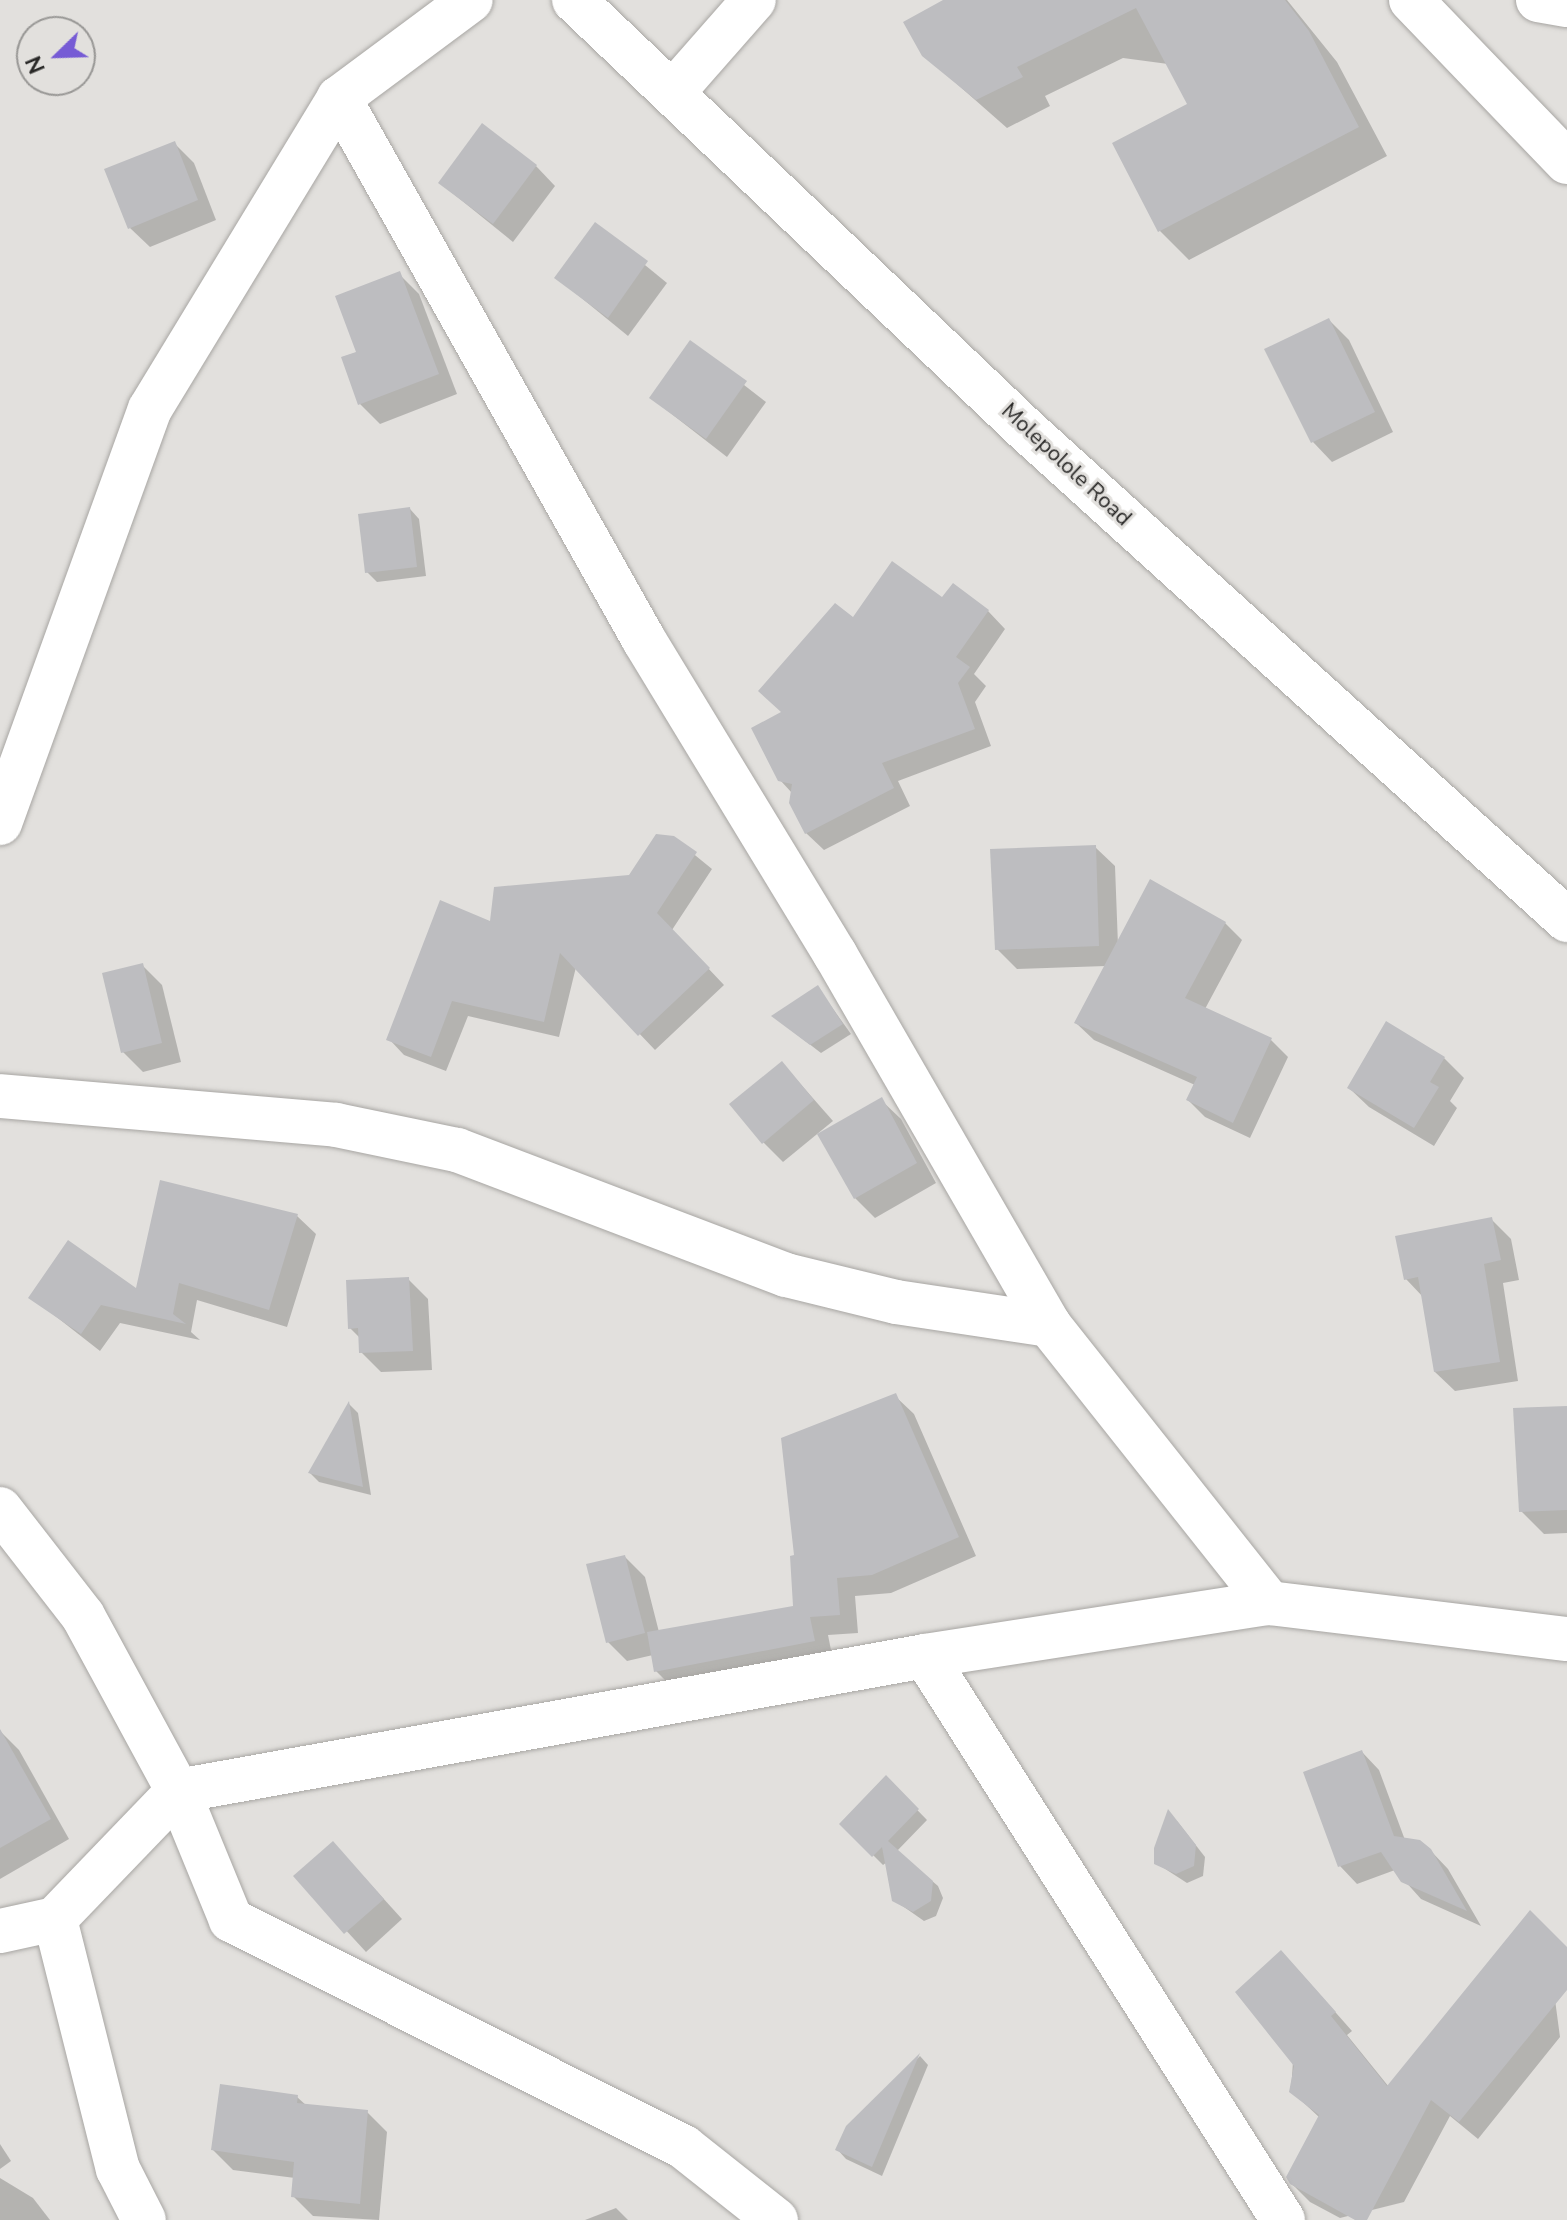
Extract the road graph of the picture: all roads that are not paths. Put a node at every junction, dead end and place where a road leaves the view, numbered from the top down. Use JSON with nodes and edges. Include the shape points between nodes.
{"nodes":[{"id":1,"x":471,"y":0,"type":"edge"},
{"id":2,"x":574,"y":0,"type":"edge"},
{"id":3,"x":754,"y":0,"type":"edge"},
{"id":4,"x":1411,"y":0,"type":"edge"},
{"id":5,"x":1538,"y":0,"type":"edge"},
{"id":6,"x":1567,"y":5,"type":"edge"},
{"id":7,"x":674,"y":91,"type":"junction"},
{"id":8,"x":339,"y":98,"type":"junction"},
{"id":9,"x":1567,"y":162,"type":"edge"},
{"id":10,"x":0,"y":823,"type":"edge"},
{"id":11,"x":1567,"y":920,"type":"edge"},
{"id":12,"x":0,"y":1096,"type":"edge"},
{"id":13,"x":1049,"y":1325,"type":"junction"},
{"id":14,"x":0,"y":1509,"type":"edge"},
{"id":15,"x":1269,"y":1603,"type":"junction"},
{"id":16,"x":1567,"y":1639,"type":"edge"},
{"id":17,"x":925,"y":1656,"type":"junction"},
{"id":18,"x":178,"y":1791,"type":"junction"},
{"id":19,"x":55,"y":1919,"type":"junction"},
{"id":20,"x":0,"y":1931,"type":"edge"},
{"id":21,"x":144,"y":2220,"type":"edge"},
{"id":22,"x":776,"y":2220,"type":"edge"},
{"id":23,"x":1283,"y":2220,"type":"edge"}],
"edges":[{"from":1,"to":8,"type":"street"},
{"from":2,"to":7,"type":"street","name":"Molepolole Road"},
{"from":3,"to":7,"type":"street"},
{"from":4,"to":9,"type":"street"},
{"from":5,"to":6,"type":"street"},
{"from":7,"to":11,"type":"street","name":"Molepolole Road","via":[[1024,428]]},
{"from":8,"to":10,"type":"street","via":[[150,409]]},
{"from":8,"to":13,"type":"street","via":[[644,640],[835,954]]},
{"from":12,"to":13,"type":"street","via":[[336,1125],[457,1150],[786,1275],[896,1302]]},
{"from":13,"to":15,"type":"street"},
{"from":14,"to":18,"type":"street","via":[[83,1616]]},
{"from":15,"to":16,"type":"street"},
{"from":15,"to":17,"type":"street"},
{"from":17,"to":18,"type":"street"},
{"from":17,"to":23,"type":"street"},
{"from":18,"to":19,"type":"street"},
{"from":18,"to":22,"type":"street","via":[[231,1920],[684,2147]]},
{"from":19,"to":20,"type":"street"},
{"from":19,"to":21,"type":"street","via":[[118,2169]]}]}
